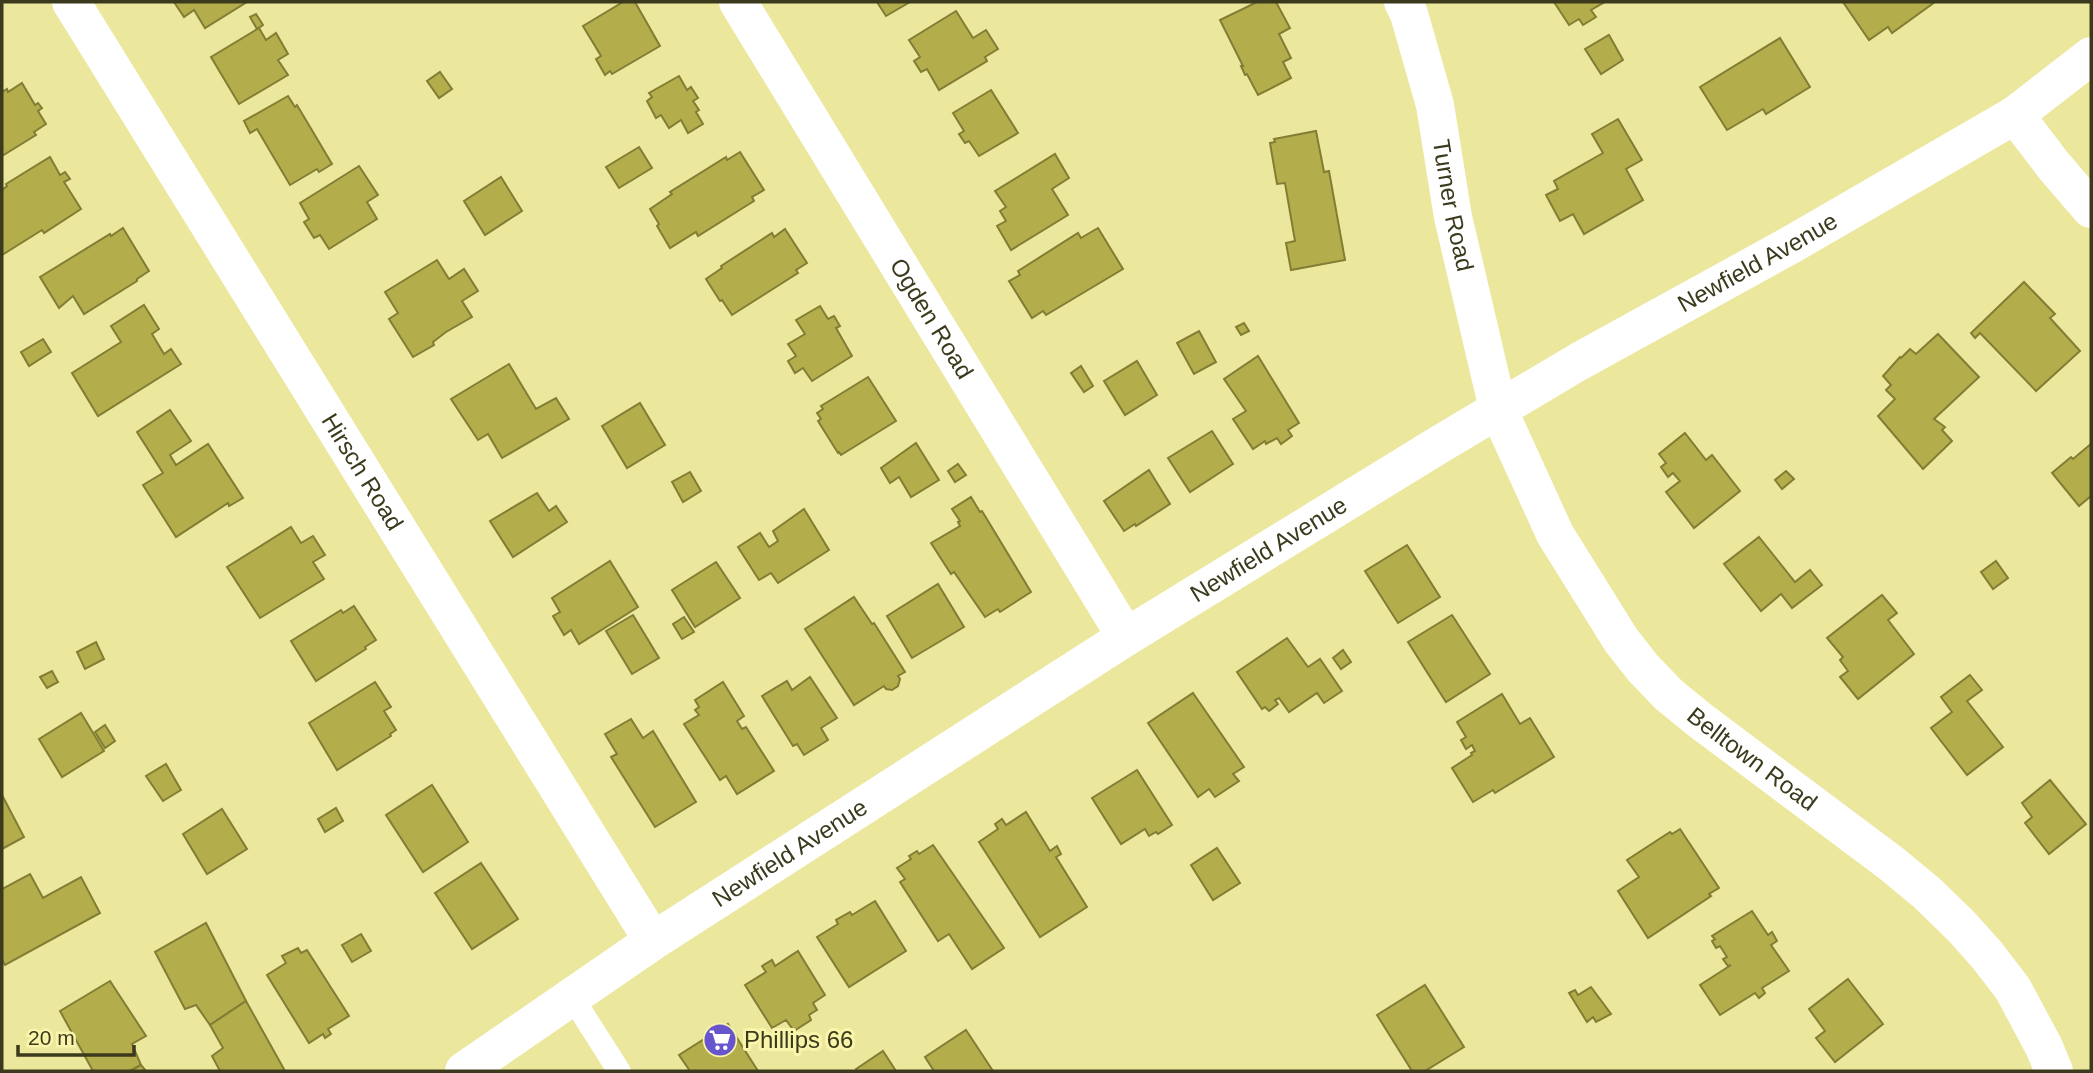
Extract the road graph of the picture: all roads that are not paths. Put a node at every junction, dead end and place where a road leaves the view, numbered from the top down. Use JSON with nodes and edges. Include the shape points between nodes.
{"nodes":[{"id":1,"x":71,"y":2,"type":"edge"},
{"id":2,"x":738,"y":2,"type":"edge"},
{"id":3,"x":1403,"y":2,"type":"edge"},
{"id":4,"x":2091,"y":56,"type":"edge"},
{"id":5,"x":2015,"y":115,"type":"junction"},
{"id":6,"x":2091,"y":209,"type":"edge"},
{"id":7,"x":1498,"y":409,"type":"junction"},
{"id":8,"x":1126,"y":637,"type":"junction"},
{"id":9,"x":653,"y":941,"type":"junction"},
{"id":10,"x":572,"y":996,"type":"junction"},
{"id":11,"x":488,"y":1065,"type":"edge"},
{"id":12,"x":616,"y":1070,"type":"edge"},
{"id":13,"x":2054,"y":1071,"type":"edge"}],
"edges":[{"from":1,"to":9,"type":"street","name":"Hirsch Road"},
{"from":2,"to":8,"type":"street","name":"Ogden Road"},
{"from":3,"to":7,"type":"street","name":"Turner Road","via":[[1435,105],[1453,217]]},
{"from":4,"to":5,"type":"street","name":"Newfield Avenue"},
{"from":5,"to":6,"type":"street"},
{"from":5,"to":7,"type":"street","name":"Newfield Avenue"},
{"from":7,"to":8,"type":"street","name":"Newfield Avenue"},
{"from":7,"to":13,"type":"street","name":"Belltown Road","via":[[1555,534],[1643,668],[1701,721],[1927,893],[1961,926],[2013,989]]},
{"from":8,"to":9,"type":"street","name":"Newfield Avenue"},
{"from":9,"to":10,"type":"street","name":"Newfield Avenue"},
{"from":10,"to":11,"type":"street","name":"Newfield Avenue"},
{"from":10,"to":12,"type":"lane"}]}
